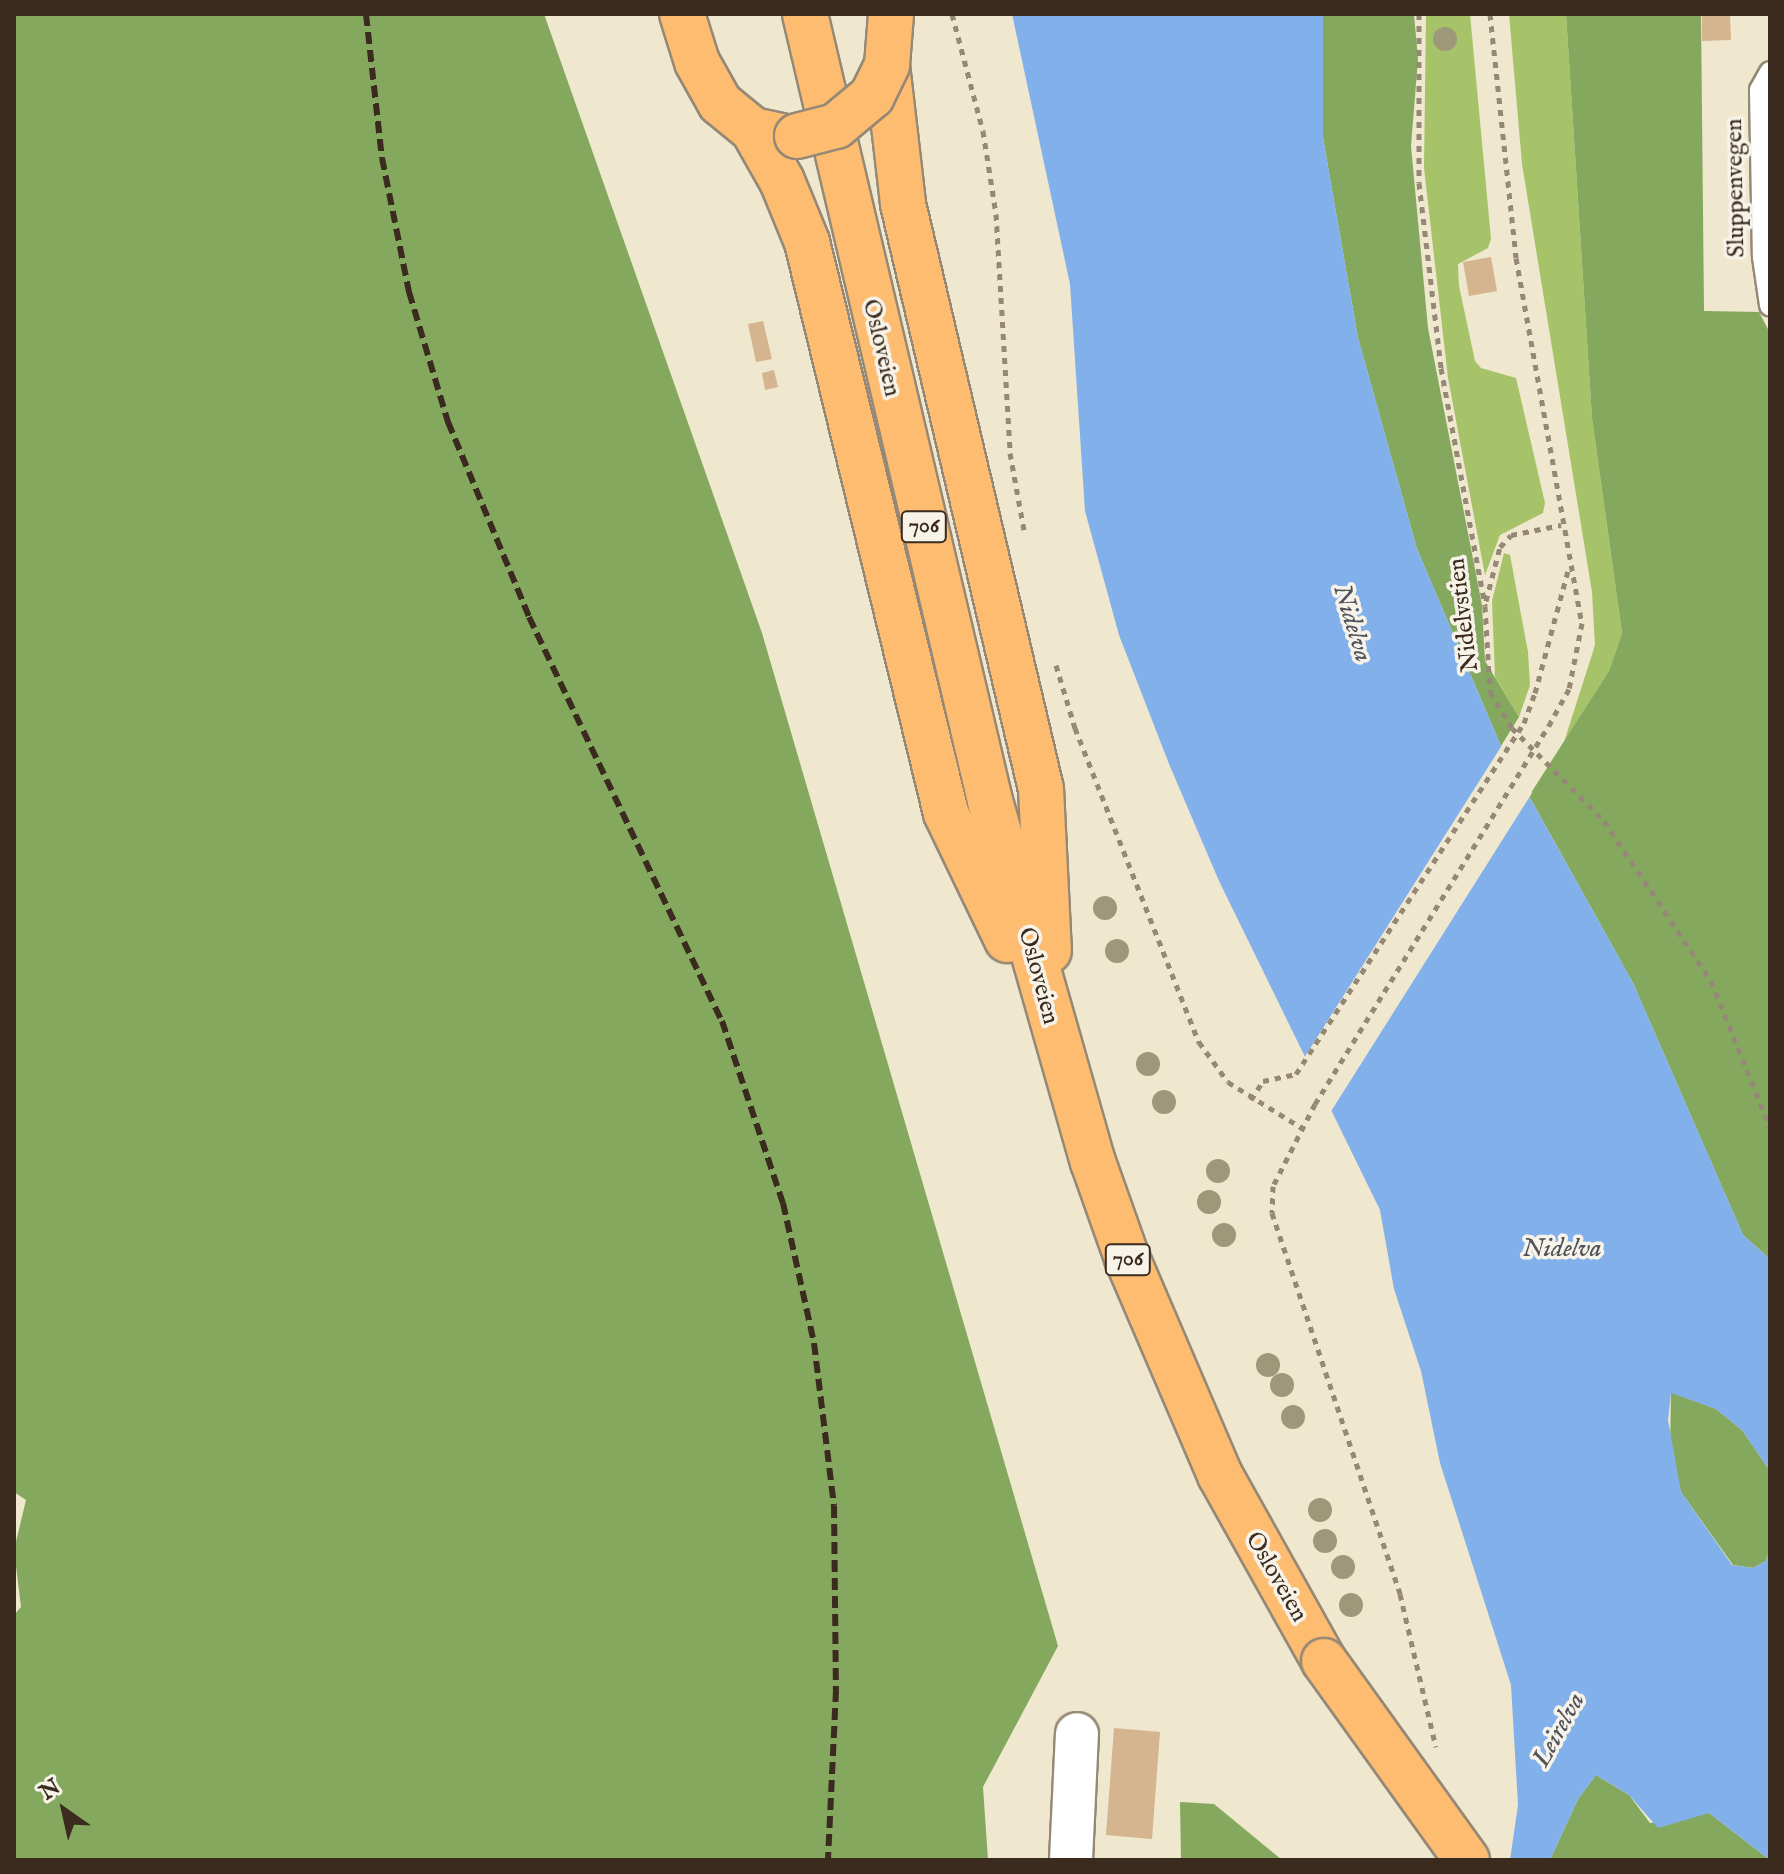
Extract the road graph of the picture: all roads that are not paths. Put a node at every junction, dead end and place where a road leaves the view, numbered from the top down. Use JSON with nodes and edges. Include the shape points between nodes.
{"nodes":[{"id":1,"x":682,"y":14,"type":"edge"},
{"id":2,"x":805,"y":14,"type":"edge"},
{"id":3,"x":891,"y":14,"type":"edge"},
{"id":4,"x":887,"y":65,"type":"junction"},
{"id":5,"x":1770,"y":72,"type":"edge"},
{"id":6,"x":753,"y":130,"type":"junction"},
{"id":7,"x":1770,"y":305,"type":"edge"},
{"id":8,"x":1054,"y":1037,"type":"junction"},
{"id":9,"x":1077,"y":1734,"type":"dead end"},
{"id":10,"x":1071,"y":1860,"type":"edge"},
{"id":11,"x":1467,"y":1860,"type":"edge"}],
"edges":[{"from":1,"to":6,"type":"highway","number":"706","via":[[708,85],[734,117]]},
{"from":2,"to":8,"type":"highway","name":"Osloveien","number":"706","via":[[990,801]]},
{"from":3,"to":4,"type":"highway","number":"706","bridge":true},
{"from":4,"to":6,"type":"highway","number":"706","bridge":true,"via":[[872,96],[853,115],[814,134]]},
{"from":4,"to":8,"type":"highway","number":"706","via":[[903,204],[1041,789]]},
{"from":5,"to":7,"type":"lane","name":"Sluppenvegen","via":[[1760,90],[1763,257]]},
{"from":6,"to":8,"type":"highway","number":"706","via":[[807,242],[946,813]]},
{"from":8,"to":11,"type":"highway","name":"Osloveien","number":"706","bridge":true,"via":[[1127,1258],[1256,1544],[1324,1661]]},
{"from":9,"to":10,"type":"street"}]}
